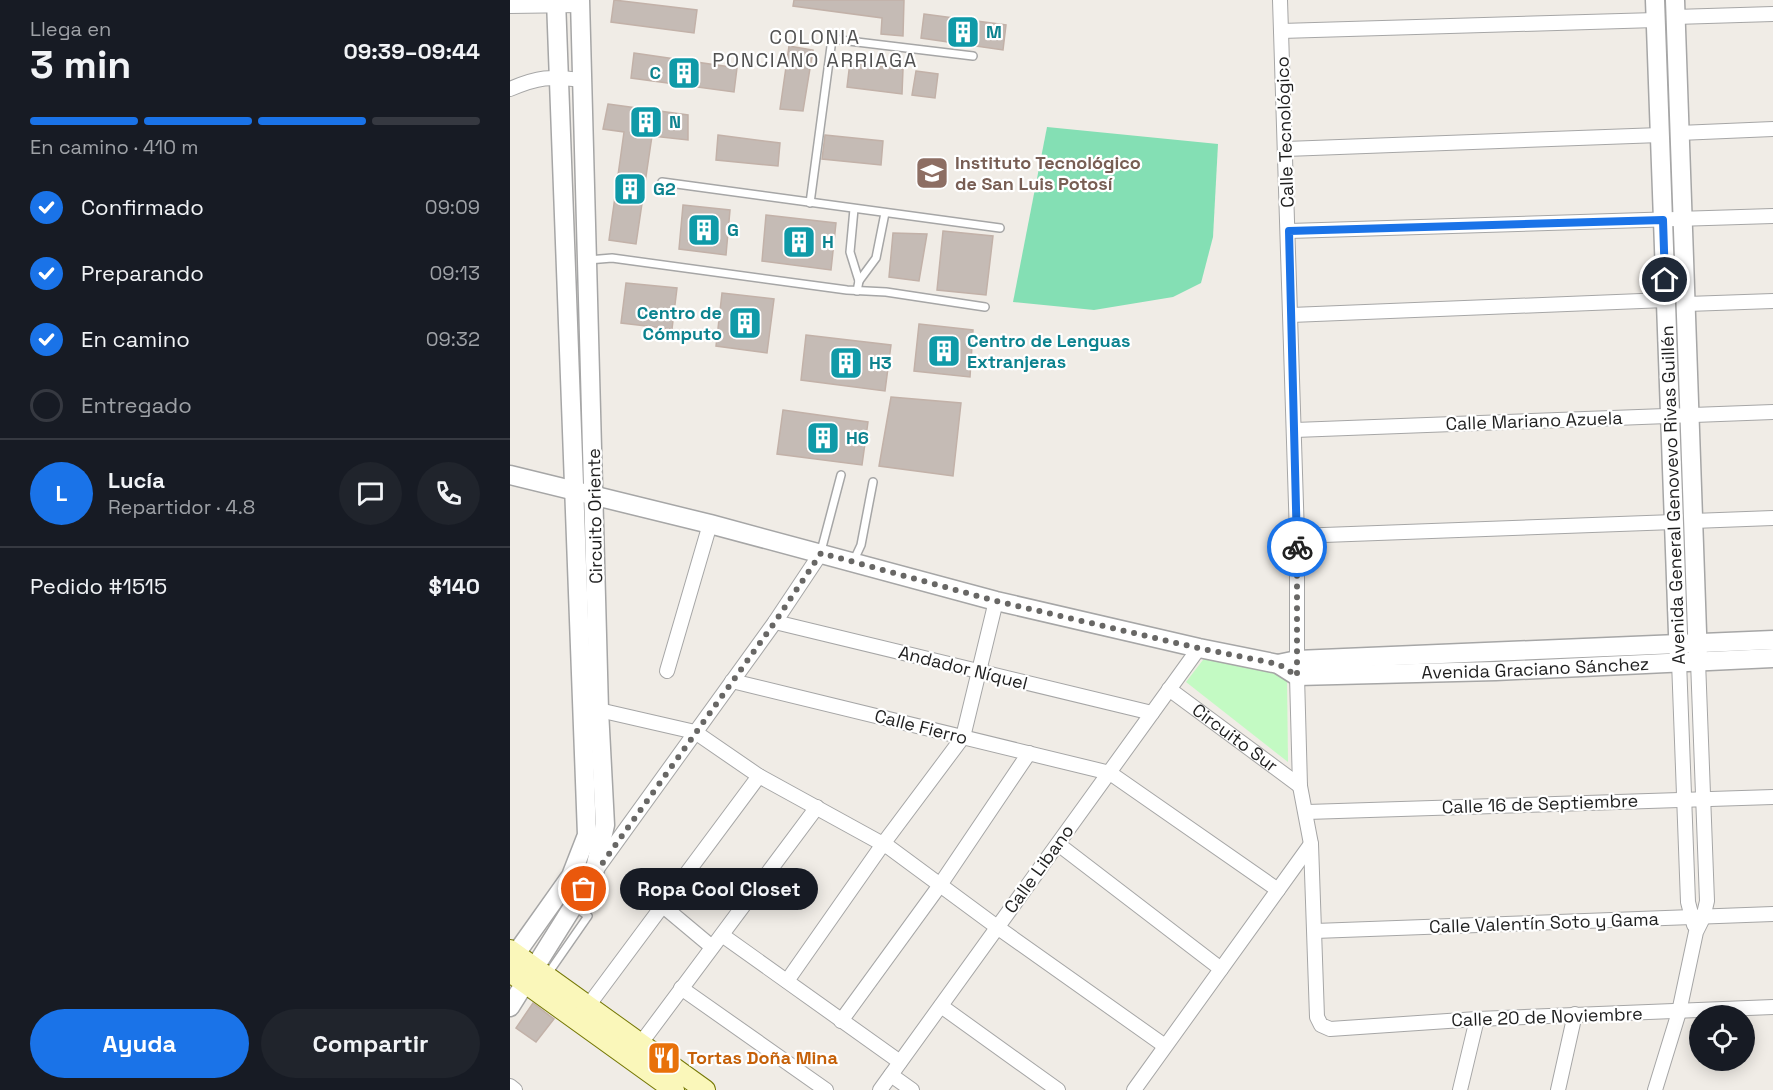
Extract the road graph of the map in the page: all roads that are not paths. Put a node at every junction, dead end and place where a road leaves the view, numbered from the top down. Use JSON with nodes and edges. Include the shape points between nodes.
{"nodes":[{"id":1,"x":1280,"y":0,"type":"edge"},
{"id":2,"x":1655,"y":0,"type":"edge"},
{"id":3,"x":556,"y":3,"type":"edge"},
{"id":4,"x":580,"y":3,"type":"edge"},
{"id":5,"x":510,"y":6,"type":"edge"},
{"id":6,"x":1675,"y":9,"type":"edge"},
{"id":7,"x":1773,"y":14,"type":"edge"},
{"id":8,"x":1656,"y":20,"type":"junction"},
{"id":9,"x":1281,"y":31,"type":"junction"},
{"id":10,"x":973,"y":57,"type":"dead end"},
{"id":11,"x":560,"y":77,"type":"junction"},
{"id":12,"x":581,"y":80,"type":"junction"},
{"id":13,"x":510,"y":89,"type":"edge"},
{"id":14,"x":1773,"y":129,"type":"edge"},
{"id":15,"x":1679,"y":133,"type":"junction"},
{"id":16,"x":1660,"y":135,"type":"junction"},
{"id":17,"x":1286,"y":149,"type":"junction"},
{"id":18,"x":662,"y":182,"type":"dead end"},
{"id":19,"x":810,"y":203,"type":"junction"},
{"id":20,"x":854,"y":209,"type":"junction"},
{"id":21,"x":885,"y":213,"type":"junction"},
{"id":22,"x":1773,"y":216,"type":"edge"},
{"id":23,"x":1682,"y":219,"type":"junction"},
{"id":24,"x":1663,"y":220,"type":"junction"},
{"id":25,"x":1000,"y":228,"type":"dead end"},
{"id":26,"x":1289,"y":231,"type":"junction"},
{"id":27,"x":588,"y":260,"type":"junction"},
{"id":28,"x":859,"y":280,"type":"junction"},
{"id":29,"x":857,"y":291,"type":"junction"},
{"id":30,"x":1666,"y":300,"type":"junction"},
{"id":31,"x":1773,"y":301,"type":"edge"},
{"id":32,"x":1686,"y":304,"type":"junction"},
{"id":33,"x":985,"y":307,"type":"dead end"},
{"id":34,"x":1291,"y":315,"type":"junction"},
{"id":35,"x":1773,"y":412,"type":"edge"},
{"id":36,"x":1689,"y":415,"type":"junction"},
{"id":37,"x":1670,"y":416,"type":"junction"},
{"id":38,"x":1294,"y":430,"type":"junction"},
{"id":39,"x":510,"y":475,"type":"edge"},
{"id":40,"x":841,"y":476,"type":"dead end"},
{"id":41,"x":873,"y":482,"type":"dead end"},
{"id":42,"x":574,"y":491,"type":"junction"},
{"id":43,"x":595,"y":496,"type":"junction"},
{"id":44,"x":1773,"y":518,"type":"edge"},
{"id":45,"x":1693,"y":521,"type":"junction"},
{"id":46,"x":1674,"y":522,"type":"junction"},
{"id":47,"x":710,"y":524,"type":"junction"},
{"id":48,"x":1297,"y":536,"type":"junction"},
{"id":49,"x":821,"y":553,"type":"junction"},
{"id":50,"x":853,"y":563,"type":"junction"},
{"id":51,"x":996,"y":601,"type":"junction"},
{"id":52,"x":775,"y":622,"type":"junction"},
{"id":53,"x":1773,"y":640,"type":"edge"},
{"id":54,"x":1678,"y":643,"type":"junction"},
{"id":55,"x":1198,"y":648,"type":"junction"},
{"id":56,"x":1495,"y":651,"type":"junction"},
{"id":57,"x":1697,"y":651,"type":"junction"},
{"id":58,"x":1773,"y":658,"type":"edge"},
{"id":59,"x":1679,"y":661,"type":"junction"},
{"id":60,"x":1297,"y":668,"type":"junction"},
{"id":61,"x":667,"y":671,"type":"dead end"},
{"id":62,"x":979,"y":671,"type":"junction"},
{"id":63,"x":1496,"y":671,"type":"junction"},
{"id":64,"x":732,"y":681,"type":"junction"},
{"id":65,"x":1169,"y":689,"type":"junction"},
{"id":66,"x":599,"y":710,"type":"junction"},
{"id":67,"x":1152,"y":713,"type":"junction"},
{"id":68,"x":695,"y":732,"type":"junction"},
{"id":69,"x":963,"y":737,"type":"junction"},
{"id":70,"x":1029,"y":753,"type":"junction"},
{"id":71,"x":1110,"y":773,"type":"junction"},
{"id":72,"x":759,"y":776,"type":"junction"},
{"id":73,"x":1300,"y":786,"type":"junction"},
{"id":74,"x":594,"y":787,"type":"junction"},
{"id":75,"x":1773,"y":797,"type":"edge"},
{"id":76,"x":1684,"y":799,"type":"junction"},
{"id":77,"x":1704,"y":799,"type":"junction"},
{"id":78,"x":817,"y":807,"type":"junction"},
{"id":79,"x":1306,"y":812,"type":"junction"},
{"id":80,"x":883,"y":844,"type":"junction"},
{"id":81,"x":1058,"y":844,"type":"junction"},
{"id":82,"x":1311,"y":844,"type":"junction"},
{"id":83,"x":594,"y":873,"type":"junction"},
{"id":84,"x":571,"y":876,"type":"junction"},
{"id":85,"x":940,"y":885,"type":"junction"},
{"id":86,"x":1278,"y":890,"type":"junction"},
{"id":87,"x":663,"y":906,"type":"junction"},
{"id":88,"x":1773,"y":914,"type":"edge"},
{"id":89,"x":1697,"y":918,"type":"junction"},
{"id":90,"x":997,"y":927,"type":"junction"},
{"id":91,"x":1315,"y":931,"type":"junction"},
{"id":92,"x":722,"y":934,"type":"junction"},
{"id":93,"x":712,"y":947,"type":"junction"},
{"id":94,"x":511,"y":960,"type":"edge"},
{"id":95,"x":1221,"y":969,"type":"junction"},
{"id":96,"x":536,"y":977,"type":"junction"},
{"id":97,"x":786,"y":981,"type":"junction"},
{"id":98,"x":681,"y":988,"type":"junction"},
{"id":99,"x":588,"y":1006,"type":"junction"},
{"id":100,"x":941,"y":1006,"type":"junction"},
{"id":101,"x":510,"y":1007,"type":"edge"},
{"id":102,"x":1773,"y":1007,"type":"edge"},
{"id":103,"x":1678,"y":1012,"type":"junction"},
{"id":104,"x":1575,"y":1014,"type":"junction"},
{"id":105,"x":1477,"y":1019,"type":"junction"},
{"id":106,"x":842,"y":1021,"type":"junction"},
{"id":107,"x":1321,"y":1025,"type":"joint"},
{"id":108,"x":641,"y":1043,"type":"junction"},
{"id":109,"x":1165,"y":1046,"type":"junction"},
{"id":110,"x":900,"y":1062,"type":"junction"},
{"id":111,"x":891,"y":1075,"type":"junction"},
{"id":112,"x":510,"y":1086,"type":"edge"},
{"id":113,"x":515,"y":1090,"type":"edge"},
{"id":114,"x":674,"y":1090,"type":"edge"},
{"id":115,"x":705,"y":1090,"type":"edge"},
{"id":116,"x":825,"y":1090,"type":"edge"},
{"id":117,"x":880,"y":1090,"type":"edge"},
{"id":118,"x":912,"y":1090,"type":"edge"},
{"id":119,"x":1058,"y":1090,"type":"edge"},
{"id":120,"x":1134,"y":1090,"type":"edge"},
{"id":121,"x":1460,"y":1090,"type":"edge"},
{"id":122,"x":1558,"y":1090,"type":"edge"},
{"id":123,"x":1655,"y":1090,"type":"edge"}],
"edges":[{"from":1,"to":9,"type":"street","name":"Calle Tecnológico"},
{"from":2,"to":8,"type":"street","name":"Avenida General Genovevo Rivas Guillén"},
{"from":3,"to":4,"type":"street"},
{"from":3,"to":5,"type":"street"},
{"from":3,"to":11,"type":"street","name":"Circuito Oriente"},
{"from":4,"to":12,"type":"street","name":"Circuito Oriente"},
{"from":6,"to":7,"type":"street"},
{"from":6,"to":15,"type":"street","name":"Avenida General Genovevo Rivas Guillén"},
{"from":8,"to":9,"type":"street"},
{"from":8,"to":16,"type":"street","name":"Avenida General Genovevo Rivas Guillén"},
{"from":9,"to":17,"type":"street","name":"Calle Tecnológico"},
{"from":10,"to":19,"type":"lane","via":[[832,39]]},
{"from":11,"to":12,"type":"street"},
{"from":11,"to":13,"type":"street","via":[[532,79]]},
{"from":11,"to":42,"type":"street","name":"Circuito Oriente"},
{"from":12,"to":27,"type":"street","name":"Circuito Oriente"},
{"from":14,"to":15,"type":"street"},
{"from":15,"to":23,"type":"street","name":"Avenida General Genovevo Rivas Guillén"},
{"from":16,"to":17,"type":"street"},
{"from":16,"to":24,"type":"street","name":"Avenida General Genovevo Rivas Guillén"},
{"from":17,"to":26,"type":"street","name":"Calle Tecnológico"},
{"from":18,"to":19,"type":"lane"},
{"from":19,"to":20,"type":"lane"},
{"from":20,"to":21,"type":"lane"},
{"from":20,"to":28,"type":"lane","via":[[850,252]]},
{"from":21,"to":25,"type":"lane"},
{"from":21,"to":28,"type":"lane","via":[[876,258]]},
{"from":22,"to":23,"type":"street"},
{"from":23,"to":24,"type":"street"},
{"from":23,"to":32,"type":"street","name":"Avenida General Genovevo Rivas Guillén"},
{"from":24,"to":26,"type":"street"},
{"from":24,"to":30,"type":"street","name":"Avenida General Genovevo Rivas Guillén"},
{"from":26,"to":34,"type":"street","name":"Calle Tecnológico"},
{"from":27,"to":29,"type":"lane","via":[[612,258]]},
{"from":27,"to":43,"type":"street","name":"Circuito Oriente"},
{"from":28,"to":29,"type":"lane"},
{"from":29,"to":33,"type":"lane"},
{"from":30,"to":34,"type":"street"},
{"from":30,"to":37,"type":"street","name":"Avenida General Genovevo Rivas Guillén"},
{"from":31,"to":32,"type":"street"},
{"from":32,"to":36,"type":"street","name":"Avenida General Genovevo Rivas Guillén"},
{"from":34,"to":38,"type":"street","name":"Calle Tecnológico"},
{"from":35,"to":36,"type":"street","name":"Calle Mariano Azuela"},
{"from":36,"to":37,"type":"street","name":"Calle Mariano Azuela"},
{"from":36,"to":45,"type":"street","name":"Avenida General Genovevo Rivas Guillén"},
{"from":37,"to":38,"type":"street","name":"Calle Mariano Azuela"},
{"from":37,"to":46,"type":"street","name":"Avenida General Genovevo Rivas Guillén"},
{"from":38,"to":48,"type":"street","name":"Calle Tecnológico"},
{"from":39,"to":42,"type":"street"},
{"from":40,"to":49,"type":"lane"},
{"from":41,"to":50,"type":"lane","via":[[861,545]]},
{"from":42,"to":43,"type":"street"},
{"from":42,"to":74,"type":"street","name":"Circuito Oriente"},
{"from":43,"to":47,"type":"street"},
{"from":43,"to":66,"type":"street","name":"Circuito Oriente"},
{"from":44,"to":45,"type":"street"},
{"from":45,"to":57,"type":"street","name":"Avenida General Genovevo Rivas Guillén"},
{"from":46,"to":48,"type":"street"},
{"from":46,"to":54,"type":"street","name":"Avenida General Genovevo Rivas Guillén"},
{"from":47,"to":49,"type":"street"},
{"from":47,"to":61,"type":"street"},
{"from":48,"to":60,"type":"street","name":"Calle Tecnológico"},
{"from":49,"to":50,"type":"street"},
{"from":49,"to":52,"type":"street"},
{"from":50,"to":51,"type":"street"},
{"from":51,"to":55,"type":"street"},
{"from":51,"to":62,"type":"street"},
{"from":52,"to":62,"type":"street","name":"Andador Níquel"},
{"from":52,"to":64,"type":"street"},
{"from":53,"to":57,"type":"street","name":"Avenida Graciano Sánchez"},
{"from":54,"to":56,"type":"street","name":"Avenida Graciano Sánchez"},
{"from":54,"to":57,"type":"street","name":"Avenida Graciano Sánchez"},
{"from":54,"to":59,"type":"street","name":"Avenida General Genovevo Rivas Guillén"},
{"from":55,"to":60,"type":"street"},
{"from":55,"to":65,"type":"street","name":"Calle Libano"},
{"from":56,"to":60,"type":"street","name":"Avenida Graciano Sánchez"},
{"from":56,"to":63,"type":"street"},
{"from":57,"to":58,"type":"street","name":"Avenida Graciano Sánchez"},
{"from":57,"to":59,"type":"street","name":"Avenida Graciano Sánchez"},
{"from":57,"to":77,"type":"street","name":"Avenida General Genovevo Rivas Guillén"},
{"from":59,"to":63,"type":"street","name":"Avenida Graciano Sánchez"},
{"from":59,"to":76,"type":"street","name":"Avenida General Genovevo Rivas Guillén"},
{"from":60,"to":63,"type":"street","name":"Avenida Graciano Sánchez"},
{"from":60,"to":73,"type":"street","name":"Calle Tecnológico"},
{"from":62,"to":67,"type":"street","name":"Andador Níquel"},
{"from":62,"to":69,"type":"street"},
{"from":64,"to":68,"type":"street"},
{"from":64,"to":69,"type":"street","name":"Calle Fierro"},
{"from":65,"to":67,"type":"street","name":"Calle Libano"},
{"from":65,"to":73,"type":"street","name":"Circuito Sur"},
{"from":66,"to":68,"type":"street"},
{"from":66,"to":74,"type":"street","name":"Circuito Oriente"},
{"from":67,"to":71,"type":"street","name":"Calle Libano"},
{"from":68,"to":72,"type":"street"},
{"from":68,"to":83,"type":"street"},
{"from":69,"to":70,"type":"street","name":"Calle Fierro"},
{"from":69,"to":80,"type":"street"},
{"from":70,"to":71,"type":"street","name":"Calle Fierro"},
{"from":70,"to":85,"type":"street"},
{"from":71,"to":81,"type":"street","name":"Calle Libano"},
{"from":71,"to":86,"type":"street"},
{"from":72,"to":78,"type":"street"},
{"from":72,"to":87,"type":"street"},
{"from":73,"to":79,"type":"street","name":"Calle Tecnológico"},
{"from":74,"to":83,"type":"street","name":"Circuito Oriente","via":[[605,825]]},
{"from":74,"to":84,"type":"street","name":"Circuito Oriente","via":[[587,835]]},
{"from":75,"to":77,"type":"street","name":"Calle 16 de Septiembre"},
{"from":76,"to":77,"type":"street","name":"Calle 16 de Septiembre"},
{"from":76,"to":79,"type":"street","name":"Calle 16 de Septiembre"},
{"from":76,"to":89,"type":"street","name":"Avenida General Genovevo Rivas Guillén","via":[[1688,902]]},
{"from":77,"to":89,"type":"street","name":"Avenida General Genovevo Rivas Guillén","via":[[1707,901]]},
{"from":78,"to":80,"type":"street"},
{"from":78,"to":92,"type":"street"},
{"from":79,"to":82,"type":"street","name":"Calle Tecnológico"},
{"from":80,"to":85,"type":"street"},
{"from":80,"to":97,"type":"street"},
{"from":81,"to":90,"type":"street","name":"Calle Libano"},
{"from":81,"to":95,"type":"street"},
{"from":82,"to":86,"type":"street"},
{"from":82,"to":91,"type":"street","name":"Calle Tecnológico"},
{"from":83,"to":84,"type":"street"},
{"from":83,"to":96,"type":"street","name":"Circuito Oriente"},
{"from":84,"to":94,"type":"street","name":"Circuito Oriente"},
{"from":85,"to":90,"type":"street"},
{"from":85,"to":106,"type":"street"},
{"from":86,"to":95,"type":"street"},
{"from":87,"to":93,"type":"street"},
{"from":87,"to":99,"type":"street"},
{"from":88,"to":89,"type":"street","name":"Calle Valentín Soto y Gama"},
{"from":89,"to":91,"type":"street","name":"Calle Valentín Soto y Gama"},
{"from":89,"to":103,"type":"street"},
{"from":90,"to":100,"type":"street","name":"Calle Libano"},
{"from":90,"to":109,"type":"street"},
{"from":91,"to":107,"type":"street","name":"Calle Tecnológico","via":[[1317,1017]]},
{"from":92,"to":93,"type":"street"},
{"from":92,"to":97,"type":"street"},
{"from":93,"to":98,"type":"street"},
{"from":94,"to":96,"type":"main road"},
{"from":95,"to":109,"type":"street"},
{"from":96,"to":99,"type":"main road"},
{"from":96,"to":101,"type":"street","name":"Circuito Oriente"},
{"from":96,"to":114,"type":"main road"},
{"from":97,"to":106,"type":"street"},
{"from":98,"to":108,"type":"street"},
{"from":98,"to":116,"type":"street"},
{"from":99,"to":108,"type":"main road"},
{"from":100,"to":110,"type":"street","name":"Calle Libano"},
{"from":100,"to":119,"type":"street"},
{"from":102,"to":103,"type":"street","name":"Calle 20 de Noviembre"},
{"from":103,"to":104,"type":"street","name":"Calle 20 de Noviembre"},
{"from":103,"to":123,"type":"street"},
{"from":104,"to":105,"type":"street","name":"Calle 20 de Noviembre"},
{"from":104,"to":122,"type":"street"},
{"from":105,"to":107,"type":"street","name":"Calle 20 de Noviembre","via":[[1330,1029]]},
{"from":105,"to":121,"type":"street"},
{"from":106,"to":110,"type":"street"},
{"from":108,"to":115,"type":"main road"},
{"from":109,"to":120,"type":"street"},
{"from":110,"to":111,"type":"street","name":"Calle Libano"},
{"from":111,"to":117,"type":"street","name":"Calle Libano"},
{"from":111,"to":118,"type":"street"},
{"from":112,"to":113,"type":"street"}]}
